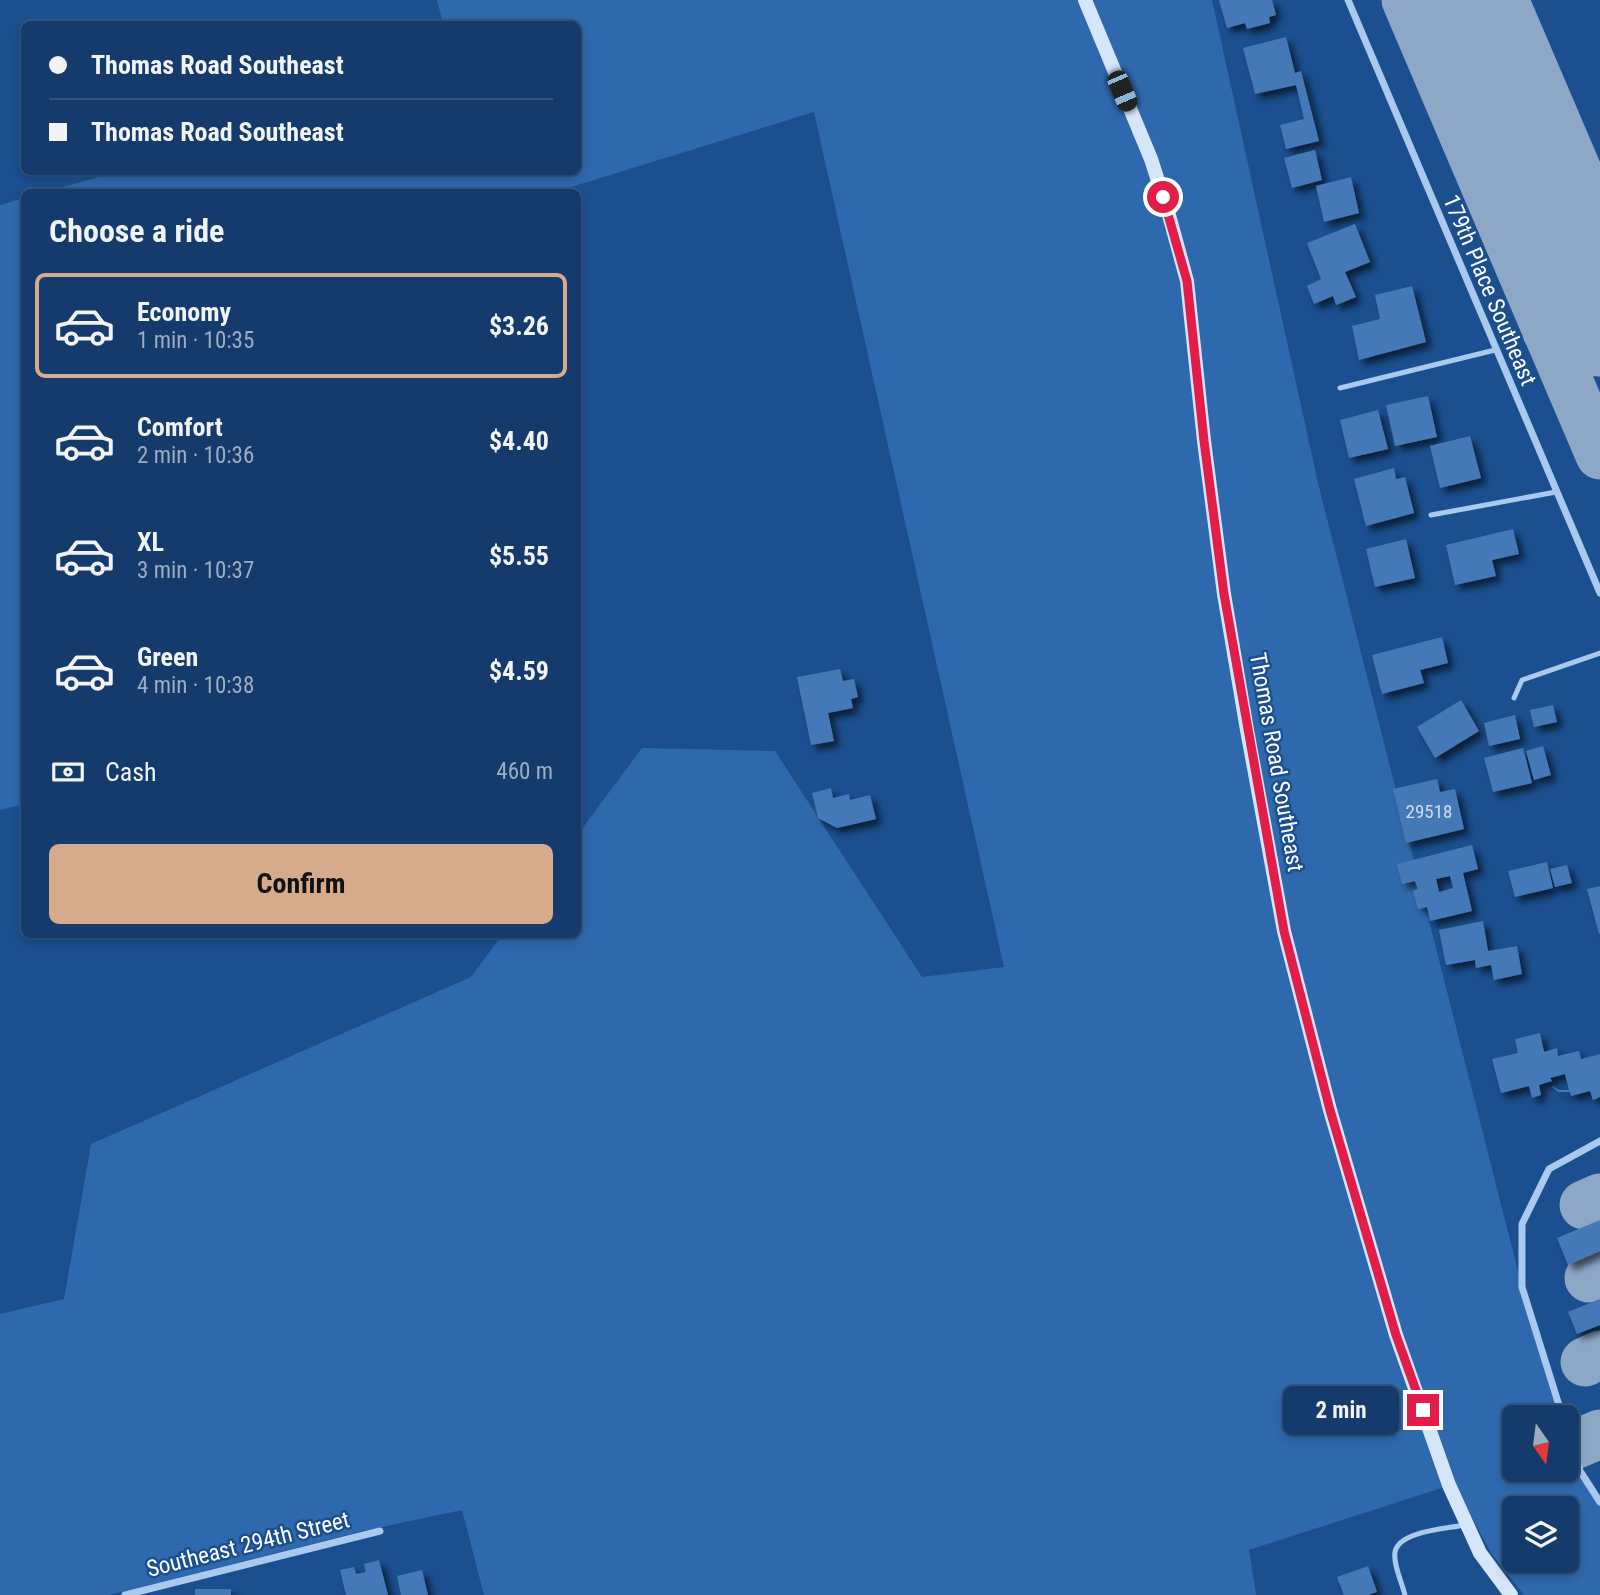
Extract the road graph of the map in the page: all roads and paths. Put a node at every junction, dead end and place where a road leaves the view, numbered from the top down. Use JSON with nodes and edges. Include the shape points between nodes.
{"nodes":[{"id":1,"x":1085,"y":0,"type":"edge"},
{"id":2,"x":1348,"y":0,"type":"edge"},
{"id":3,"x":1494,"y":350,"type":"junction"},
{"id":4,"x":1340,"y":387,"type":"dead end"},
{"id":5,"x":1556,"y":492,"type":"junction"},
{"id":6,"x":1431,"y":515,"type":"dead end"},
{"id":7,"x":1600,"y":593,"type":"edge"},
{"id":8,"x":1600,"y":653,"type":"edge"},
{"id":9,"x":1514,"y":698,"type":"dead end"},
{"id":10,"x":1600,"y":1141,"type":"edge"},
{"id":11,"x":1559,"y":1405,"type":"edge"},
{"id":12,"x":1579,"y":1468,"type":"edge"},
{"id":13,"x":1600,"y":1502,"type":"edge"},
{"id":14,"x":1466,"y":1525,"type":"junction"},
{"id":15,"x":380,"y":1531,"type":"dead end"},
{"id":16,"x":125,"y":1595,"type":"edge"},
{"id":17,"x":1405,"y":1595,"type":"edge"},
{"id":18,"x":1511,"y":1595,"type":"edge"}],
"edges":[{"from":1,"to":14,"type":"street","name":"Thomas Road Southeast","via":[[1151,159],[1187,281],[1224,594],[1284,931],[1396,1335]]},
{"from":2,"to":3,"type":"street","name":"179th Place Southeast"},
{"from":3,"to":4,"type":"lane"},
{"from":3,"to":5,"type":"street","name":"179th Place Southeast"},
{"from":5,"to":6,"type":"lane"},
{"from":5,"to":7,"type":"street","name":"179th Place Southeast"},
{"from":8,"to":9,"type":"lane","via":[[1522,680]]},
{"from":10,"to":11,"type":"street","via":[[1549,1169],[1522,1224],[1522,1287]]},
{"from":12,"to":13,"type":"street"},
{"from":14,"to":17,"type":"lane","via":[[1411,1535],[1399,1542],[1394,1554]]},
{"from":14,"to":18,"type":"street","name":"Thomas Road Southeast"},
{"from":15,"to":16,"type":"street","name":"Southeast 294th Street"}]}
